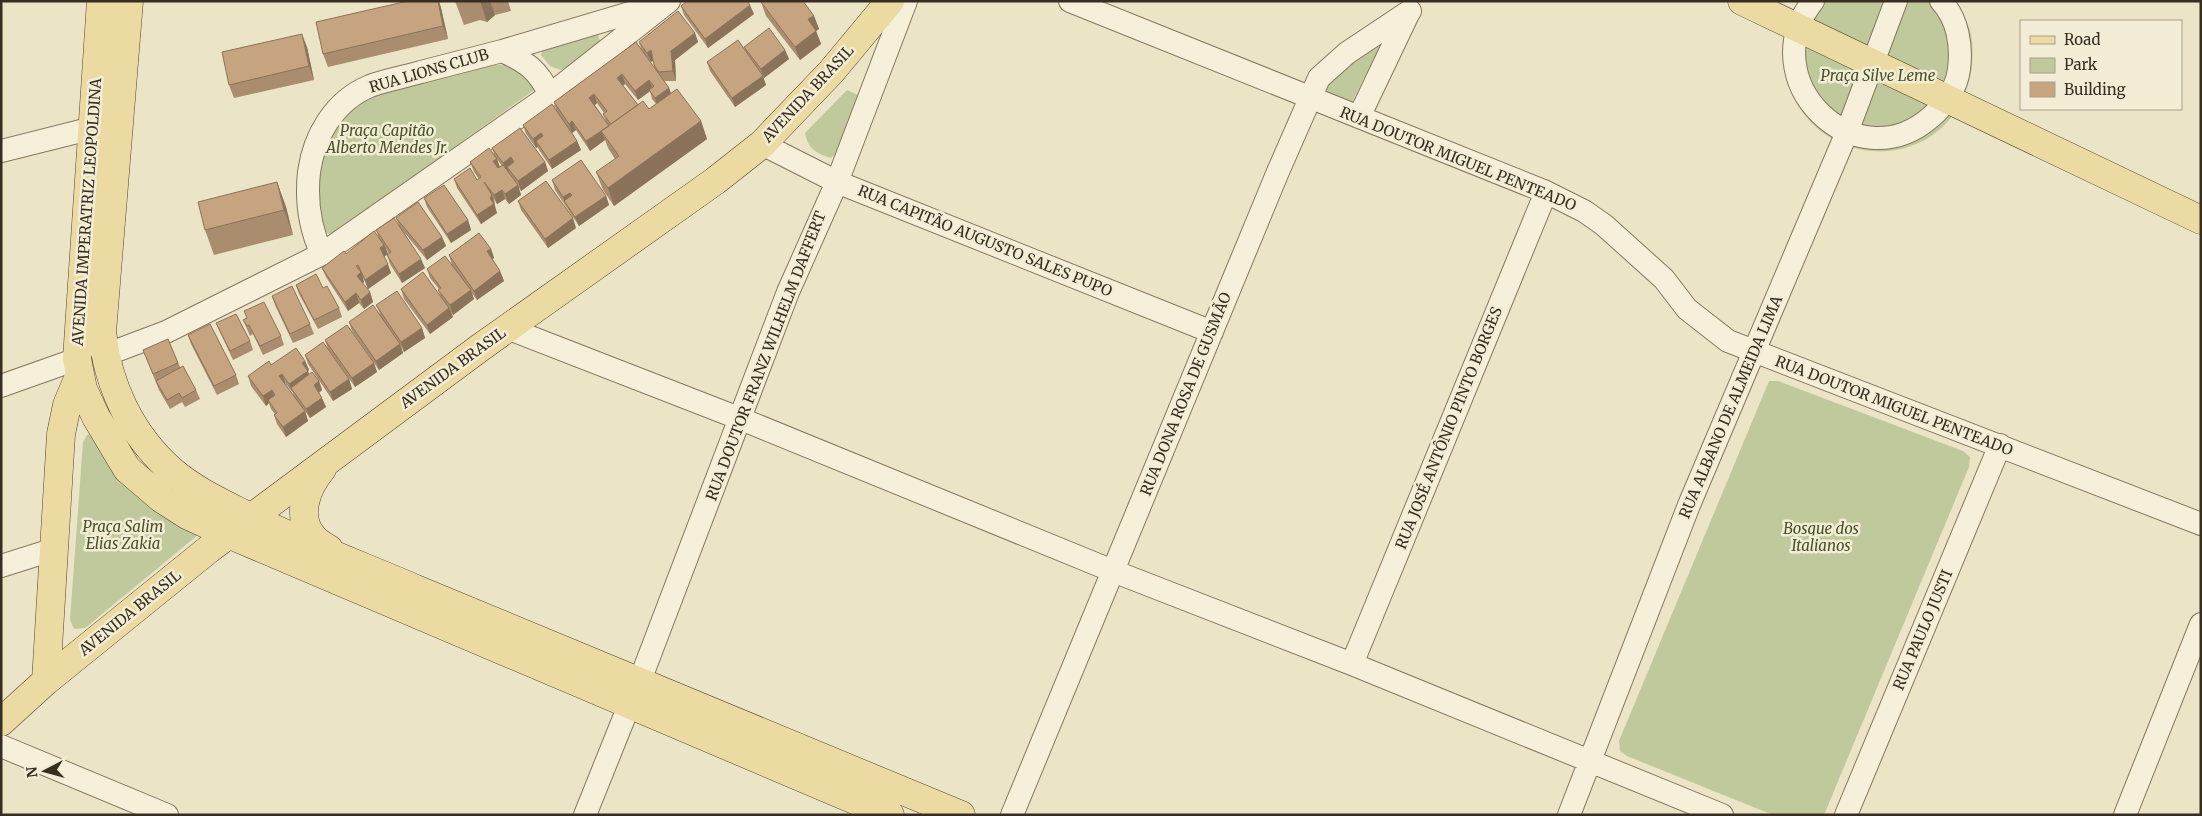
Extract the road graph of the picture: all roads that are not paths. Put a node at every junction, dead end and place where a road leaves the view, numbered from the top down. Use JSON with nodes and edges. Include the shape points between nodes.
{"nodes":[{"id":1,"x":101,"y":1,"type":"edge"},
{"id":2,"x":129,"y":1,"type":"edge"},
{"id":3,"x":890,"y":1,"type":"edge"},
{"id":4,"x":906,"y":1,"type":"edge"},
{"id":5,"x":1070,"y":1,"type":"edge"},
{"id":6,"x":1742,"y":1,"type":"edge"},
{"id":7,"x":1813,"y":1,"type":"edge"},
{"id":8,"x":1896,"y":1,"type":"edge"},
{"id":9,"x":1941,"y":1,"type":"edge"},
{"id":10,"x":669,"y":2,"type":"edge"},
{"id":11,"x":1413,"y":6,"type":"edge"},
{"id":12,"x":1798,"y":27,"type":"junction"},
{"id":13,"x":502,"y":51,"type":"junction"},
{"id":14,"x":1872,"y":63,"type":"junction"},
{"id":15,"x":550,"y":95,"type":"junction"},
{"id":16,"x":1310,"y":98,"type":"junction"},
{"id":17,"x":1947,"y":100,"type":"junction"},
{"id":18,"x":1359,"y":117,"type":"junction"},
{"id":19,"x":93,"y":128,"type":"junction"},
{"id":20,"x":1846,"y":132,"type":"junction"},
{"id":21,"x":762,"y":144,"type":"junction"},
{"id":22,"x":1,"y":152,"type":"edge"},
{"id":23,"x":837,"y":182,"type":"junction"},
{"id":24,"x":1546,"y":192,"type":"junction"},
{"id":25,"x":2201,"y":220,"type":"edge"},
{"id":26,"x":322,"y":254,"type":"junction"},
{"id":27,"x":507,"y":328,"type":"junction"},
{"id":28,"x":1212,"y":332,"type":"junction"},
{"id":29,"x":1754,"y":353,"type":"junction"},
{"id":30,"x":105,"y":355,"type":"junction"},
{"id":31,"x":79,"y":366,"type":"junction"},
{"id":32,"x":1,"y":386,"type":"edge"},
{"id":33,"x":741,"y":419,"type":"junction"},
{"id":34,"x":2000,"y":446,"type":"junction"},
{"id":35,"x":333,"y":456,"type":"junction"},
{"id":36,"x":251,"y":518,"type":"junction"},
{"id":37,"x":2201,"y":524,"type":"edge"},
{"id":38,"x":228,"y":534,"type":"junction"},
{"id":39,"x":55,"y":549,"type":"junction"},
{"id":40,"x":336,"y":555,"type":"junction"},
{"id":41,"x":1,"y":566,"type":"edge"},
{"id":42,"x":1113,"y":571,"type":"junction"},
{"id":43,"x":2201,"y":624,"type":"edge"},
{"id":44,"x":1352,"y":664,"type":"junction"},
{"id":45,"x":46,"y":680,"type":"junction"},
{"id":46,"x":635,"y":693,"type":"junction"},
{"id":47,"x":1,"y":722,"type":"edge"},
{"id":48,"x":1,"y":746,"type":"edge"},
{"id":49,"x":1591,"y":762,"type":"junction"},
{"id":50,"x":167,"y":815,"type":"edge"},
{"id":51,"x":585,"y":815,"type":"edge"},
{"id":52,"x":890,"y":815,"type":"edge"},
{"id":53,"x":961,"y":815,"type":"edge"},
{"id":54,"x":1012,"y":815,"type":"edge"},
{"id":55,"x":1568,"y":815,"type":"edge"},
{"id":56,"x":1722,"y":815,"type":"edge"},
{"id":57,"x":1846,"y":815,"type":"edge"},
{"id":58,"x":2125,"y":815,"type":"edge"}],
"edges":[{"from":1,"to":19,"type":"main road","name":"AVENIDA IMPERATRIZ LEOPOLDINA"},
{"from":2,"to":30,"type":"main road","name":"AVENIDA IMPERATRIZ LEOPOLDINA","via":[[103,311]]},
{"from":3,"to":21,"type":"main road","name":"AVENIDA BRASIL","via":[[831,72]]},
{"from":4,"to":23,"type":"street","name":"RUA DOUTOR FRANZ WILHELM DAFFERT"},
{"from":5,"to":16,"type":"street","name":"RUA DOUTOR MIGUEL PENTEADO"},
{"from":6,"to":12,"type":"main road"},
{"from":7,"to":12,"type":"street"},
{"from":8,"to":14,"type":"street","name":"RUA ALBANO DE ALMEIDA LIMA"},
{"from":9,"to":17,"type":"street","via":[[1956,28],[1961,52],[1958,77]]},
{"from":10,"to":13,"type":"street","name":"RUA LIONS CLUB"},
{"from":10,"to":15,"type":"street","name":"RUA LIONS CLUB"},
{"from":11,"to":16,"type":"street","name":"RUA DONA ROSA DE GUSMÃO","via":[[1333,64],[1319,78]]},
{"from":11,"to":18,"type":"street","name":"RUA DONA ROSA DE GUSMÃO"},
{"from":12,"to":14,"type":"main road"},
{"from":12,"to":20,"type":"street","via":[[1795,69],[1802,89],[1828,122]]},
{"from":13,"to":15,"type":"street","name":"RUA LIONS CLUB","via":[[524,61],[541,78]]},
{"from":13,"to":26,"type":"street","name":"RUA LIONS CLUB","via":[[369,86],[342,105],[320,129],[308,182],[314,238]]},
{"from":14,"to":17,"type":"main road"},
{"from":14,"to":20,"type":"street","name":"RUA ALBANO DE ALMEIDA LIMA"},
{"from":15,"to":26,"type":"street","name":"RUA LIONS CLUB"},
{"from":16,"to":18,"type":"street","name":"RUA DOUTOR MIGUEL PENTEADO"},
{"from":16,"to":28,"type":"street","name":"RUA DONA ROSA DE GUSMÃO"},
{"from":17,"to":20,"type":"street","via":[[1925,123],[1895,136],[1870,137]]},
{"from":17,"to":25,"type":"main road"},
{"from":18,"to":24,"type":"street","name":"RUA DOUTOR MIGUEL PENTEADO"},
{"from":19,"to":22,"type":"street"},
{"from":19,"to":31,"type":"main road","name":"AVENIDA IMPERATRIZ LEOPOLDINA"},
{"from":20,"to":29,"type":"street","name":"RUA ALBANO DE ALMEIDA LIMA"},
{"from":21,"to":23,"type":"street","name":"RUA CAPITÃO AUGUSTO SALES PUPO"},
{"from":21,"to":27,"type":"main road","name":"AVENIDA BRASIL","via":[[715,181]]},
{"from":23,"to":28,"type":"street","name":"RUA CAPITÃO AUGUSTO SALES PUPO"},
{"from":23,"to":33,"type":"street","name":"RUA DOUTOR FRANZ WILHELM DAFFERT","via":[[788,292]]},
{"from":24,"to":29,"type":"street","name":"RUA DOUTOR MIGUEL PENTEADO","via":[[1604,225],[1664,278],[1687,309],[1705,325]]},
{"from":24,"to":44,"type":"street","name":"RUA JOSÉ ANTÔNIO PINTO BORGES"},
{"from":26,"to":30,"type":"street","name":"RUA LIONS CLUB","via":[[166,332]]},
{"from":27,"to":33,"type":"street"},
{"from":27,"to":35,"type":"main road","name":"AVENIDA BRASIL"},
{"from":28,"to":42,"type":"street","name":"RUA DONA ROSA DE GUSMÃO"},
{"from":29,"to":34,"type":"street","name":"RUA DOUTOR MIGUEL PENTEADO"},
{"from":29,"to":49,"type":"street","name":"RUA ALBANO DE ALMEIDA LIMA","via":[[1688,505]]},
{"from":30,"to":36,"type":"main road","name":"AVENIDA IMPERATRIZ LEOPOLDINA","via":[[128,419],[148,446],[191,485]]},
{"from":31,"to":32,"type":"street"},
{"from":31,"to":38,"type":"main road","name":"AVENIDA IMPERATRIZ LEOPOLDINA","via":[[83,389],[96,417],[127,469],[162,500]]},
{"from":31,"to":39,"type":"main road","via":[[61,434]]},
{"from":33,"to":42,"type":"street"},
{"from":33,"to":46,"type":"street","name":"RUA DOUTOR FRANZ WILHELM DAFFERT"},
{"from":34,"to":37,"type":"street","name":"RUA DOUTOR MIGUEL PENTEADO"},
{"from":34,"to":57,"type":"street","name":"RUA PAULO JUSTI"},
{"from":35,"to":36,"type":"main road","name":"AVENIDA BRASIL"},
{"from":35,"to":40,"type":"main road","via":[[312,481],[306,495],[304,519],[313,537]]},
{"from":36,"to":38,"type":"main road","name":"AVENIDA BRASIL"},
{"from":36,"to":40,"type":"main road","name":"AVENIDA IMPERATRIZ LEOPOLDINA"},
{"from":38,"to":45,"type":"main road","name":"AVENIDA BRASIL"},
{"from":38,"to":46,"type":"main road","name":"AVENIDA IMPERATRIZ LEOPOLDINA"},
{"from":39,"to":41,"type":"street"},
{"from":39,"to":45,"type":"main road"},
{"from":40,"to":46,"type":"main road"},
{"from":42,"to":44,"type":"street"},
{"from":42,"to":54,"type":"street","name":"RUA DONA ROSA DE GUSMÃO"},
{"from":43,"to":58,"type":"street"},
{"from":44,"to":49,"type":"street"},
{"from":45,"to":47,"type":"main road","name":"AVENIDA BRASIL"},
{"from":46,"to":51,"type":"street","name":"RUA DOUTOR FRANZ WILHELM DAFFERT"},
{"from":46,"to":52,"type":"main road"},
{"from":46,"to":53,"type":"main road"},
{"from":48,"to":50,"type":"street"},
{"from":49,"to":55,"type":"street","name":"RUA ALBANO DE ALMEIDA LIMA"},
{"from":49,"to":56,"type":"street"}]}
